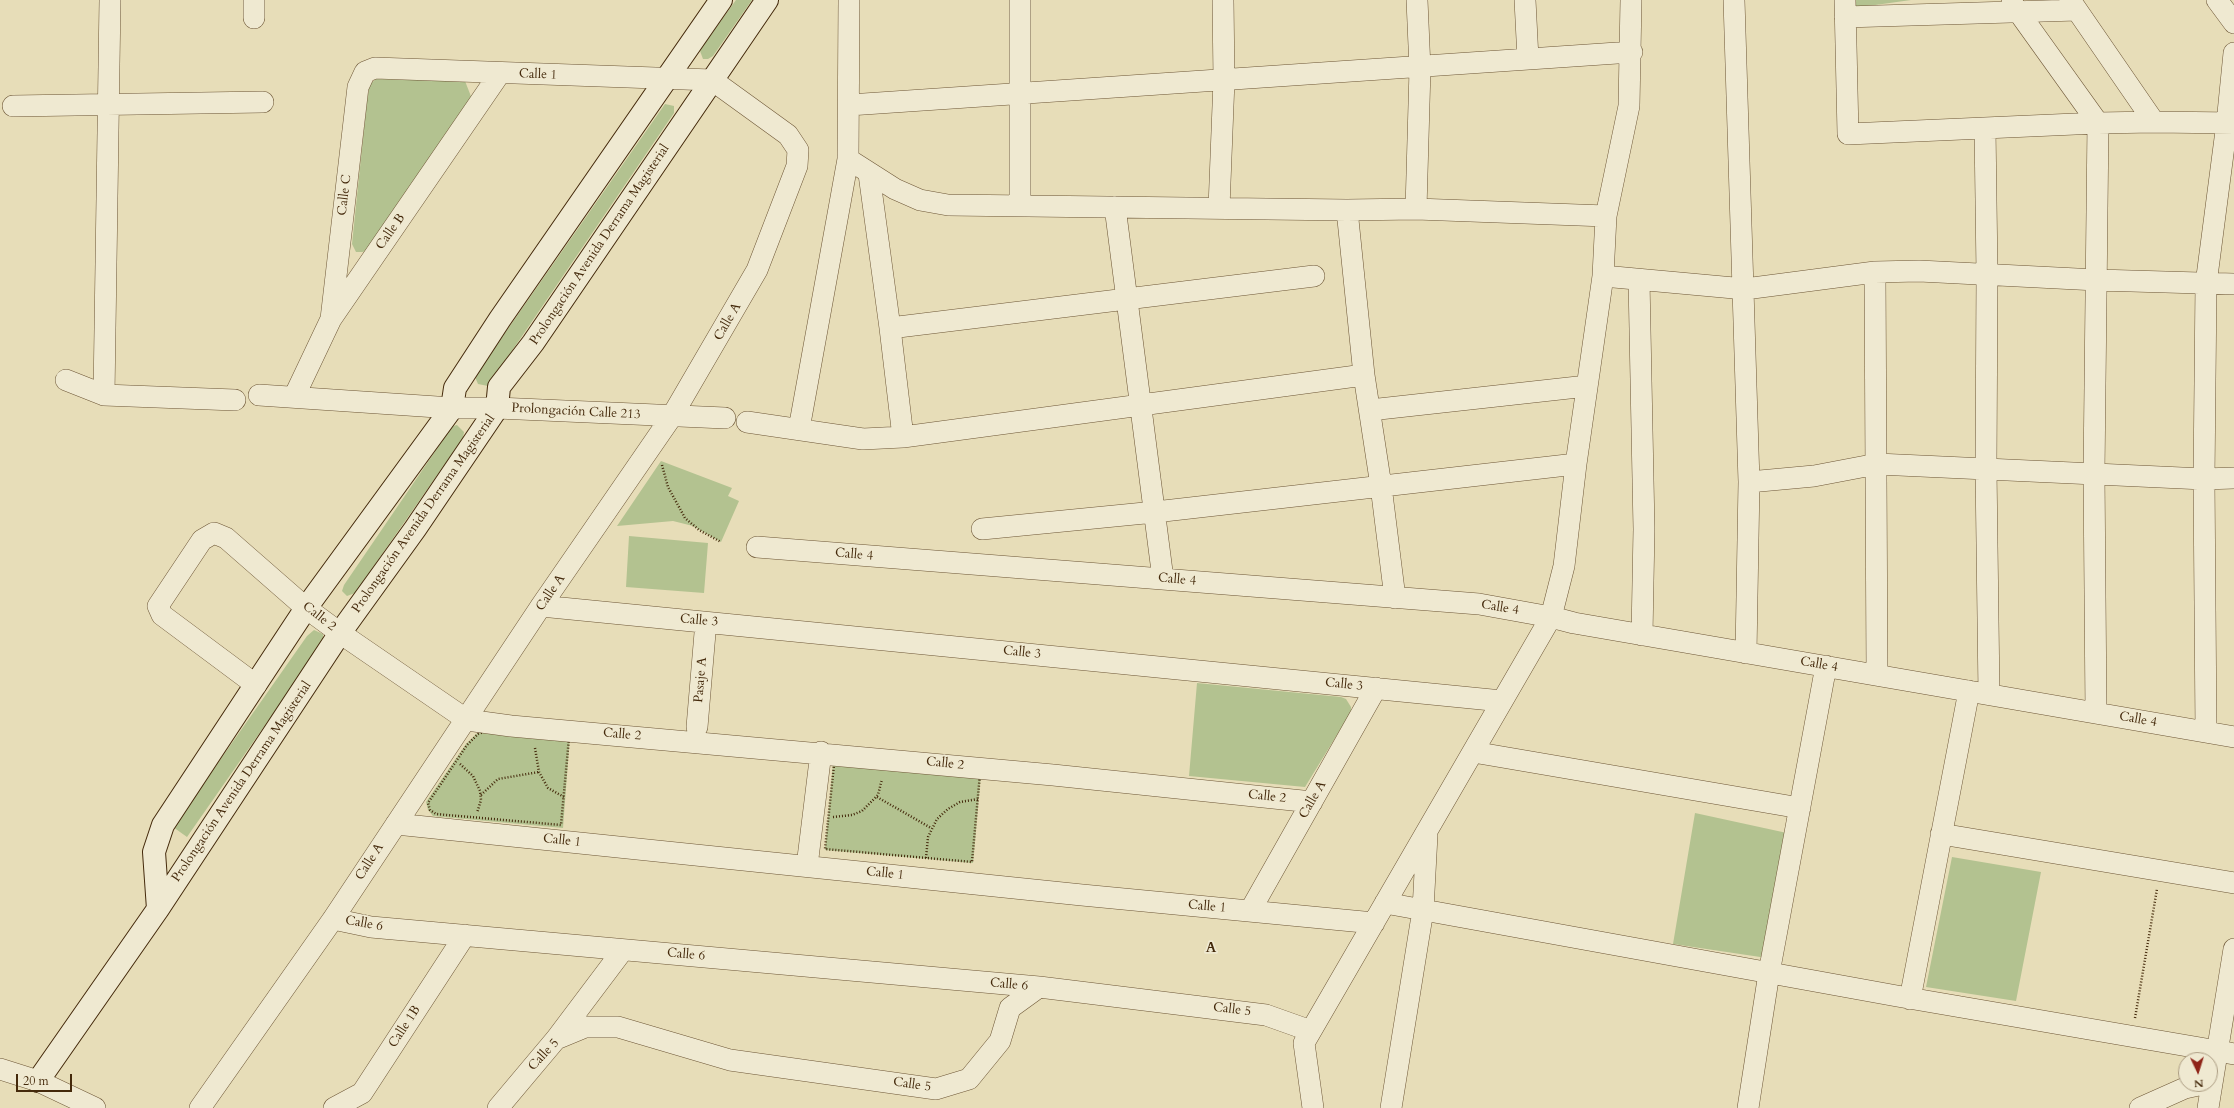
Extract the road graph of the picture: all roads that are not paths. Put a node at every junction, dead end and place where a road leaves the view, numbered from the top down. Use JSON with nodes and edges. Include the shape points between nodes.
{"nodes":[{"id":1,"x":110,"y":0,"type":"edge"},
{"id":2,"x":721,"y":0,"type":"edge"},
{"id":3,"x":767,"y":0,"type":"edge"},
{"id":4,"x":849,"y":0,"type":"edge"},
{"id":5,"x":1020,"y":0,"type":"edge"},
{"id":6,"x":1224,"y":0,"type":"edge"},
{"id":7,"x":1417,"y":0,"type":"edge"},
{"id":8,"x":1525,"y":0,"type":"edge"},
{"id":9,"x":1631,"y":0,"type":"edge"},
{"id":10,"x":1734,"y":0,"type":"edge"},
{"id":11,"x":2217,"y":0,"type":"edge"},
{"id":12,"x":2074,"y":5,"type":"edge"},
{"id":13,"x":2015,"y":6,"type":"edge"},
{"id":14,"x":1845,"y":9,"type":"edge"},
{"id":15,"x":2234,"y":24,"type":"edge"},
{"id":16,"x":1632,"y":52,"type":"junction"},
{"id":17,"x":2234,"y":53,"type":"edge"},
{"id":18,"x":1528,"y":59,"type":"junction"},
{"id":19,"x":1420,"y":66,"type":"junction"},
{"id":20,"x":365,"y":72,"type":"joint"},
{"id":21,"x":500,"y":73,"type":"junction"},
{"id":22,"x":668,"y":80,"type":"junction"},
{"id":23,"x":712,"y":80,"type":"junction"},
{"id":24,"x":1224,"y":80,"type":"junction"},
{"id":25,"x":1020,"y":93,"type":"junction"},
{"id":26,"x":263,"y":102,"type":"dead end"},
{"id":27,"x":108,"y":105,"type":"junction"},
{"id":28,"x":849,"y":105,"type":"junction"},
{"id":29,"x":13,"y":106,"type":"dead end"},
{"id":30,"x":2154,"y":122,"type":"junction"},
{"id":31,"x":2098,"y":123,"type":"junction"},
{"id":32,"x":2231,"y":123,"type":"edge"},
{"id":33,"x":1985,"y":128,"type":"junction"},
{"id":34,"x":848,"y":159,"type":"junction"},
{"id":35,"x":869,"y":174,"type":"junction"},
{"id":36,"x":1020,"y":205,"type":"junction"},
{"id":37,"x":1115,"y":207,"type":"junction"},
{"id":38,"x":1219,"y":208,"type":"junction"},
{"id":39,"x":1416,"y":209,"type":"junction"},
{"id":40,"x":1347,"y":210,"type":"junction"},
{"id":41,"x":1606,"y":216,"type":"junction"},
{"id":42,"x":1875,"y":272,"type":"junction"},
{"id":43,"x":1987,"y":273,"type":"junction"},
{"id":44,"x":1314,"y":276,"type":"dead end"},
{"id":45,"x":1603,"y":276,"type":"junction"},
{"id":46,"x":1639,"y":280,"type":"junction"},
{"id":47,"x":2097,"y":280,"type":"junction"},
{"id":48,"x":2206,"y":284,"type":"junction"},
{"id":49,"x":2234,"y":284,"type":"edge"},
{"id":50,"x":1745,"y":289,"type":"junction"},
{"id":51,"x":1127,"y":298,"type":"junction"},
{"id":52,"x":330,"y":319,"type":"junction"},
{"id":53,"x":890,"y":328,"type":"junction"},
{"id":54,"x":1364,"y":375,"type":"junction"},
{"id":55,"x":66,"y":380,"type":"dead end"},
{"id":56,"x":1587,"y":386,"type":"junction"},
{"id":57,"x":104,"y":395,"type":"junction"},
{"id":58,"x":259,"y":395,"type":"dead end"},
{"id":59,"x":294,"y":397,"type":"junction"},
{"id":60,"x":235,"y":400,"type":"dead end"},
{"id":61,"x":1141,"y":405,"type":"junction"},
{"id":62,"x":452,"y":408,"type":"junction"},
{"id":63,"x":497,"y":408,"type":"junction"},
{"id":64,"x":1370,"y":410,"type":"junction"},
{"id":65,"x":672,"y":416,"type":"junction"},
{"id":66,"x":725,"y":418,"type":"dead end"},
{"id":67,"x":747,"y":422,"type":"dead end"},
{"id":68,"x":798,"y":429,"type":"junction"},
{"id":69,"x":903,"y":437,"type":"junction"},
{"id":70,"x":1576,"y":464,"type":"junction"},
{"id":71,"x":1877,"y":464,"type":"junction"},
{"id":72,"x":1986,"y":469,"type":"junction"},
{"id":73,"x":2094,"y":473,"type":"junction"},
{"id":74,"x":2234,"y":478,"type":"edge"},
{"id":75,"x":2204,"y":479,"type":"junction"},
{"id":76,"x":1749,"y":482,"type":"junction"},
{"id":77,"x":1381,"y":486,"type":"junction"},
{"id":78,"x":1155,"y":512,"type":"junction"},
{"id":79,"x":982,"y":529,"type":"dead end"},
{"id":80,"x":757,"y":547,"type":"dead end"},
{"id":81,"x":1163,"y":579,"type":"junction"},
{"id":82,"x":1396,"y":598,"type":"junction"},
{"id":83,"x":541,"y":606,"type":"junction"},
{"id":84,"x":306,"y":608,"type":"junction"},
{"id":85,"x":1551,"y":617,"type":"junction"},
{"id":86,"x":705,"y":633,"type":"dead end"},
{"id":87,"x":340,"y":634,"type":"junction"},
{"id":88,"x":1642,"y":635,"type":"junction"},
{"id":89,"x":1746,"y":653,"type":"junction"},
{"id":90,"x":1826,"y":666,"type":"junction"},
{"id":91,"x":1877,"y":675,"type":"junction"},
{"id":92,"x":256,"y":685,"type":"junction"},
{"id":93,"x":1376,"y":688,"type":"junction"},
{"id":94,"x":1979,"y":692,"type":"junction"},
{"id":95,"x":1502,"y":701,"type":"junction"},
{"id":96,"x":2096,"y":713,"type":"junction"},
{"id":97,"x":467,"y":720,"type":"junction"},
{"id":98,"x":697,"y":727,"type":"dead end"},
{"id":99,"x":2206,"y":732,"type":"junction"},
{"id":100,"x":2234,"y":737,"type":"edge"},
{"id":101,"x":821,"y":752,"type":"junction"},
{"id":102,"x":1473,"y":752,"type":"junction"},
{"id":103,"x":1312,"y":802,"type":"junction"},
{"id":104,"x":1800,"y":808,"type":"junction"},
{"id":105,"x":396,"y":824,"type":"junction"},
{"id":106,"x":1427,"y":831,"type":"junction"},
{"id":107,"x":1941,"y":834,"type":"junction"},
{"id":108,"x":807,"y":866,"type":"junction"},
{"id":109,"x":2234,"y":883,"type":"edge"},
{"id":110,"x":1385,"y":903,"type":"junction"},
{"id":111,"x":158,"y":909,"type":"junction"},
{"id":112,"x":1423,"y":910,"type":"junction"},
{"id":113,"x":1250,"y":911,"type":"junction"},
{"id":114,"x":333,"y":918,"type":"junction"},
{"id":115,"x":1374,"y":923,"type":"junction"},
{"id":116,"x":465,"y":935,"type":"junction"},
{"id":117,"x":2234,"y":949,"type":"edge"},
{"id":118,"x":622,"y":950,"type":"junction"},
{"id":119,"x":1769,"y":973,"type":"junction"},
{"id":120,"x":1039,"y":987,"type":"junction"},
{"id":121,"x":1910,"y":998,"type":"junction"},
{"id":122,"x":1311,"y":1031,"type":"junction"},
{"id":123,"x":556,"y":1039,"type":"junction"},
{"id":124,"x":2226,"y":1052,"type":"edge"},
{"id":125,"x":2218,"y":1066,"type":"edge"},
{"id":126,"x":0,"y":1069,"type":"edge"},
{"id":127,"x":38,"y":1081,"type":"junction"},
{"id":128,"x":2178,"y":1091,"type":"edge"},
{"id":129,"x":2208,"y":1092,"type":"edge"},
{"id":130,"x":95,"y":1108,"type":"edge"},
{"id":131,"x":200,"y":1108,"type":"edge"},
{"id":132,"x":334,"y":1108,"type":"edge"},
{"id":133,"x":498,"y":1108,"type":"edge"},
{"id":134,"x":1313,"y":1108,"type":"edge"},
{"id":135,"x":1391,"y":1108,"type":"edge"},
{"id":136,"x":1748,"y":1108,"type":"edge"},
{"id":137,"x":2140,"y":1108,"type":"edge"},
{"id":138,"x":2208,"y":1108,"type":"edge"}],
"edges":[{"from":1,"to":27,"type":"street"},
{"from":2,"to":22,"type":"street","name":"Prolongación Avenida Derrama Magisterial"},
{"from":3,"to":23,"type":"street","name":"Prolongación Avenida Derrama Magisterial"},
{"from":4,"to":28,"type":"street"},
{"from":5,"to":25,"type":"street"},
{"from":6,"to":24,"type":"street"},
{"from":7,"to":19,"type":"street"},
{"from":8,"to":18,"type":"street"},
{"from":9,"to":16,"type":"street"},
{"from":10,"to":50,"type":"street"},
{"from":11,"to":15,"type":"street"},
{"from":12,"to":13,"type":"street"},
{"from":12,"to":30,"type":"street"},
{"from":13,"to":14,"type":"street"},
{"from":13,"to":31,"type":"street"},
{"from":14,"to":33,"type":"street","via":[[1848,134]]},
{"from":16,"to":18,"type":"street"},
{"from":16,"to":41,"type":"street","via":[[1629,106]]},
{"from":17,"to":32,"type":"street"},
{"from":18,"to":19,"type":"street"},
{"from":19,"to":24,"type":"street"},
{"from":19,"to":39,"type":"street"},
{"from":20,"to":21,"type":"street","name":"Calle 1","via":[[375,68]]},
{"from":20,"to":52,"type":"street","name":"Calle C","via":[[358,87]]},
{"from":21,"to":22,"type":"street","name":"Calle 1"},
{"from":21,"to":52,"type":"street","name":"Calle B"},
{"from":22,"to":23,"type":"street","name":"Calle 1"},
{"from":22,"to":62,"type":"street","name":"Prolongación Avenida Derrama Magisterial","via":[[496,325],[455,388]]},
{"from":23,"to":63,"type":"street","name":"Prolongación Avenida Derrama Magisterial","via":[[533,343],[499,387]]},
{"from":23,"to":65,"type":"street","name":"Calle A","via":[[788,135],[798,150],[797,166],[757,270]]},
{"from":24,"to":25,"type":"street"},
{"from":24,"to":38,"type":"street"},
{"from":25,"to":28,"type":"street"},
{"from":25,"to":36,"type":"street"},
{"from":26,"to":27,"type":"street"},
{"from":27,"to":29,"type":"street"},
{"from":27,"to":57,"type":"street"},
{"from":28,"to":34,"type":"street"},
{"from":30,"to":31,"type":"street"},
{"from":30,"to":32,"type":"street"},
{"from":31,"to":33,"type":"street"},
{"from":31,"to":47,"type":"street"},
{"from":32,"to":48,"type":"street"},
{"from":33,"to":43,"type":"street"},
{"from":34,"to":35,"type":"street"},
{"from":34,"to":68,"type":"street"},
{"from":35,"to":36,"type":"street","via":[[920,200],[948,205]]},
{"from":35,"to":53,"type":"street"},
{"from":36,"to":37,"type":"street"},
{"from":37,"to":38,"type":"street"},
{"from":37,"to":51,"type":"street"},
{"from":38,"to":40,"type":"street"},
{"from":39,"to":40,"type":"street"},
{"from":39,"to":41,"type":"street"},
{"from":40,"to":54,"type":"street"},
{"from":41,"to":45,"type":"street"},
{"from":42,"to":43,"type":"street"},
{"from":42,"to":50,"type":"street"},
{"from":42,"to":71,"type":"street"},
{"from":43,"to":47,"type":"street"},
{"from":43,"to":72,"type":"street"},
{"from":44,"to":51,"type":"street"},
{"from":45,"to":46,"type":"street"},
{"from":45,"to":56,"type":"street"},
{"from":46,"to":50,"type":"street"},
{"from":46,"to":88,"type":"street","via":[[1644,529]]},
{"from":47,"to":48,"type":"street"},
{"from":47,"to":73,"type":"street"},
{"from":48,"to":49,"type":"street"},
{"from":48,"to":75,"type":"street"},
{"from":50,"to":76,"type":"street"},
{"from":51,"to":53,"type":"street"},
{"from":51,"to":61,"type":"street"},
{"from":52,"to":59,"type":"street","name":"Calle B"},
{"from":53,"to":69,"type":"street"},
{"from":54,"to":61,"type":"street"},
{"from":54,"to":64,"type":"street"},
{"from":55,"to":57,"type":"street"},
{"from":56,"to":64,"type":"street"},
{"from":56,"to":70,"type":"street"},
{"from":57,"to":60,"type":"street"},
{"from":58,"to":59,"type":"street","name":"Prolongación Calle 213"},
{"from":59,"to":62,"type":"street","name":"Prolongación Calle 213"},
{"from":61,"to":69,"type":"street"},
{"from":61,"to":78,"type":"street"},
{"from":62,"to":63,"type":"street","name":"Prolongación Calle 213"},
{"from":62,"to":84,"type":"street","name":"Prolongación Avenida Derrama Magisterial"},
{"from":63,"to":65,"type":"street","name":"Prolongación Calle 213"},
{"from":63,"to":87,"type":"street","name":"Prolongación Avenida Derrama Magisterial"},
{"from":64,"to":77,"type":"street"},
{"from":65,"to":66,"type":"street","name":"Prolongación Calle 213"},
{"from":65,"to":83,"type":"street","name":"Calle A"},
{"from":67,"to":68,"type":"street"},
{"from":68,"to":69,"type":"street","via":[[863,438]]},
{"from":70,"to":77,"type":"street"},
{"from":70,"to":85,"type":"street","via":[[1564,566]]},
{"from":71,"to":72,"type":"street"},
{"from":71,"to":76,"type":"street","via":[[1814,476]]},
{"from":71,"to":91,"type":"street"},
{"from":72,"to":73,"type":"street"},
{"from":72,"to":94,"type":"street"},
{"from":73,"to":75,"type":"street"},
{"from":73,"to":96,"type":"street"},
{"from":74,"to":75,"type":"street"},
{"from":75,"to":99,"type":"street"},
{"from":76,"to":89,"type":"street"},
{"from":77,"to":78,"type":"street"},
{"from":77,"to":82,"type":"street"},
{"from":78,"to":79,"type":"street"},
{"from":78,"to":81,"type":"street"},
{"from":80,"to":81,"type":"street","name":"Calle 4"},
{"from":81,"to":82,"type":"street","name":"Calle 4"},
{"from":82,"to":85,"type":"street","name":"Calle 4","via":[[1479,604]]},
{"from":83,"to":93,"type":"street","name":"Calle 3"},
{"from":83,"to":97,"type":"street","name":"Calle A"},
{"from":84,"to":87,"type":"street","name":"Calle 2"},
{"from":84,"to":92,"type":"street","name":"Prolongación Avenida Derrama Magisterial"},
{"from":84,"to":92,"type":"street","name":"Calle 2","via":[[226,538],[214,533],[202,540],[158,606],[162,615]]},
{"from":85,"to":88,"type":"street","name":"Calle 4"},
{"from":85,"to":95,"type":"street"},
{"from":86,"to":98,"type":"street","name":"Pasaje A"},
{"from":87,"to":97,"type":"street","name":"Calle 2"},
{"from":87,"to":111,"type":"street","name":"Prolongación Avenida Derrama Magisterial"},
{"from":88,"to":89,"type":"street","name":"Calle 4"},
{"from":89,"to":90,"type":"street","name":"Calle 4"},
{"from":90,"to":91,"type":"street","name":"Calle 4"},
{"from":90,"to":104,"type":"street"},
{"from":91,"to":94,"type":"street","name":"Calle 4"},
{"from":92,"to":111,"type":"street","name":"Prolongación Avenida Derrama Magisterial","via":[[163,824],[154,852]]},
{"from":93,"to":95,"type":"street","name":"Calle 3"},
{"from":93,"to":103,"type":"street","name":"Calle A"},
{"from":94,"to":96,"type":"street","name":"Calle 4"},
{"from":94,"to":107,"type":"street"},
{"from":95,"to":102,"type":"street"},
{"from":96,"to":99,"type":"street","name":"Calle 4"},
{"from":97,"to":101,"type":"street","name":"Calle 2","via":[[511,726]]},
{"from":97,"to":105,"type":"street","name":"Calle A"},
{"from":99,"to":100,"type":"street","name":"Calle 4"},
{"from":101,"to":103,"type":"street","name":"Calle 2"},
{"from":101,"to":108,"type":"street"},
{"from":102,"to":104,"type":"street"},
{"from":102,"to":106,"type":"street"},
{"from":103,"to":113,"type":"street","name":"Calle A"},
{"from":104,"to":119,"type":"street"},
{"from":105,"to":108,"type":"street","name":"Calle 1"},
{"from":105,"to":114,"type":"street","name":"Calle A"},
{"from":106,"to":110,"type":"street"},
{"from":106,"to":112,"type":"street"},
{"from":107,"to":109,"type":"street"},
{"from":107,"to":121,"type":"street"},
{"from":108,"to":113,"type":"street","name":"Calle 1"},
{"from":110,"to":112,"type":"street"},
{"from":110,"to":115,"type":"street"},
{"from":111,"to":127,"type":"street","name":"Prolongación Avenida Derrama Magisterial"},
{"from":112,"to":119,"type":"street"},
{"from":112,"to":135,"type":"street"},
{"from":113,"to":115,"type":"street","name":"Calle 1"},
{"from":114,"to":116,"type":"street","name":"Calle 6","via":[[371,927]]},
{"from":114,"to":131,"type":"street","name":"Calle A"},
{"from":115,"to":122,"type":"street"},
{"from":116,"to":118,"type":"street","name":"Calle 6"},
{"from":116,"to":132,"type":"street","name":"Calle 1B","via":[[362,1093]]},
{"from":117,"to":124,"type":"street"},
{"from":118,"to":120,"type":"street","name":"Calle 6"},
{"from":118,"to":123,"type":"street"},
{"from":119,"to":121,"type":"street"},
{"from":119,"to":136,"type":"street"},
{"from":120,"to":122,"type":"street","name":"Calle 5","via":[[1266,1014]]},
{"from":120,"to":123,"type":"street","name":"Calle 5","via":[[1010,1008],[1000,1041],[969,1079],[936,1089],[730,1060],[618,1027],[585,1027]]},
{"from":121,"to":124,"type":"street"},
{"from":122,"to":134,"type":"street","via":[[1304,1043]]},
{"from":123,"to":133,"type":"street","name":"Calle 5"},
{"from":124,"to":125,"type":"street"},
{"from":126,"to":127,"type":"street"},
{"from":127,"to":130,"type":"street"},
{"from":128,"to":137,"type":"street"},
{"from":129,"to":138,"type":"street"}]}
